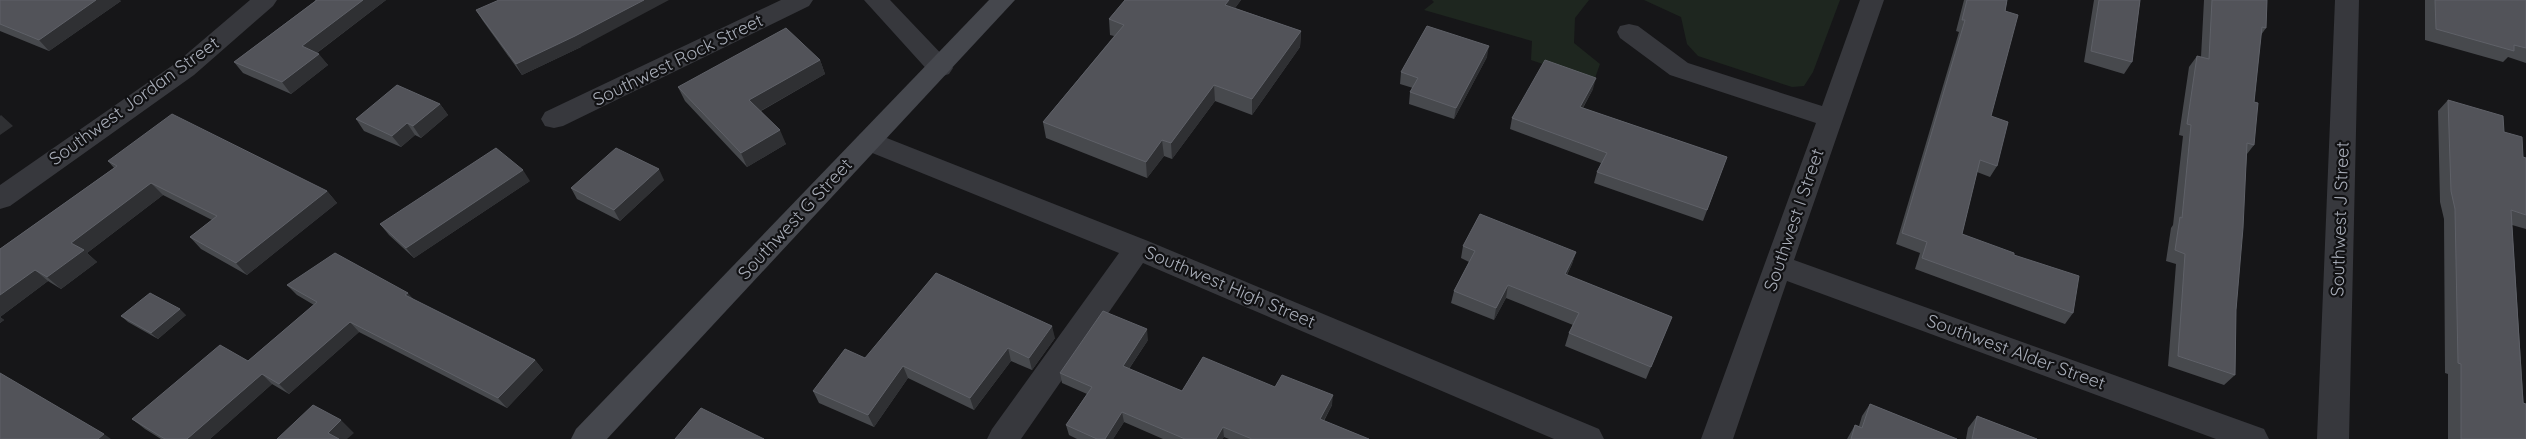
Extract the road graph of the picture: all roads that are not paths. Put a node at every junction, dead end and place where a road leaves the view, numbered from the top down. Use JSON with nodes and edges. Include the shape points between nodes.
{"nodes":[{"id":1,"x":265,"y":0,"type":"edge"},
{"id":2,"x":801,"y":0,"type":"edge"},
{"id":3,"x":876,"y":0,"type":"edge"},
{"id":4,"x":1004,"y":0,"type":"edge"},
{"id":5,"x":1872,"y":0,"type":"edge"},
{"id":6,"x":2347,"y":0,"type":"edge"},
{"id":7,"x":1629,"y":32,"type":"dead end"},
{"id":8,"x":940,"y":68,"type":"junction"},
{"id":9,"x":1830,"y":118,"type":"junction"},
{"id":10,"x":554,"y":119,"type":"dead end"},
{"id":11,"x":870,"y":141,"type":"junction"},
{"id":12,"x":0,"y":199,"type":"edge"},
{"id":13,"x":1138,"y":249,"type":"junction"},
{"id":14,"x":1778,"y":266,"type":"junction"},
{"id":15,"x":587,"y":439,"type":"edge"},
{"id":16,"x":1003,"y":439,"type":"edge"},
{"id":17,"x":1588,"y":439,"type":"edge"},
{"id":18,"x":1717,"y":439,"type":"edge"},
{"id":19,"x":2253,"y":439,"type":"edge"},
{"id":20,"x":2333,"y":439,"type":"edge"}],
"edges":[{"from":1,"to":12,"type":"street","name":"Southwest Jordan Street","via":[[185,69]]},
{"from":2,"to":10,"type":"street","name":"Southwest Rock Street"},
{"from":3,"to":8,"type":"street"},
{"from":4,"to":8,"type":"main road","name":"Southwest G Street"},
{"from":5,"to":9,"type":"street","name":"Southwest I Street"},
{"from":6,"to":20,"type":"street","name":"Southwest J Street"},
{"from":7,"to":9,"type":"street","via":[[1679,69]]},
{"from":8,"to":11,"type":"main road","name":"Southwest G Street"},
{"from":9,"to":14,"type":"street","name":"Southwest I Street"},
{"from":11,"to":13,"type":"street","name":"Southwest High Street"},
{"from":11,"to":15,"type":"main road","name":"Southwest G Street"},
{"from":13,"to":16,"type":"street"},
{"from":13,"to":17,"type":"street","name":"Southwest High Street"},
{"from":14,"to":18,"type":"street","name":"Southwest I Street"},
{"from":14,"to":19,"type":"street","name":"Southwest Alder Street"}]}
